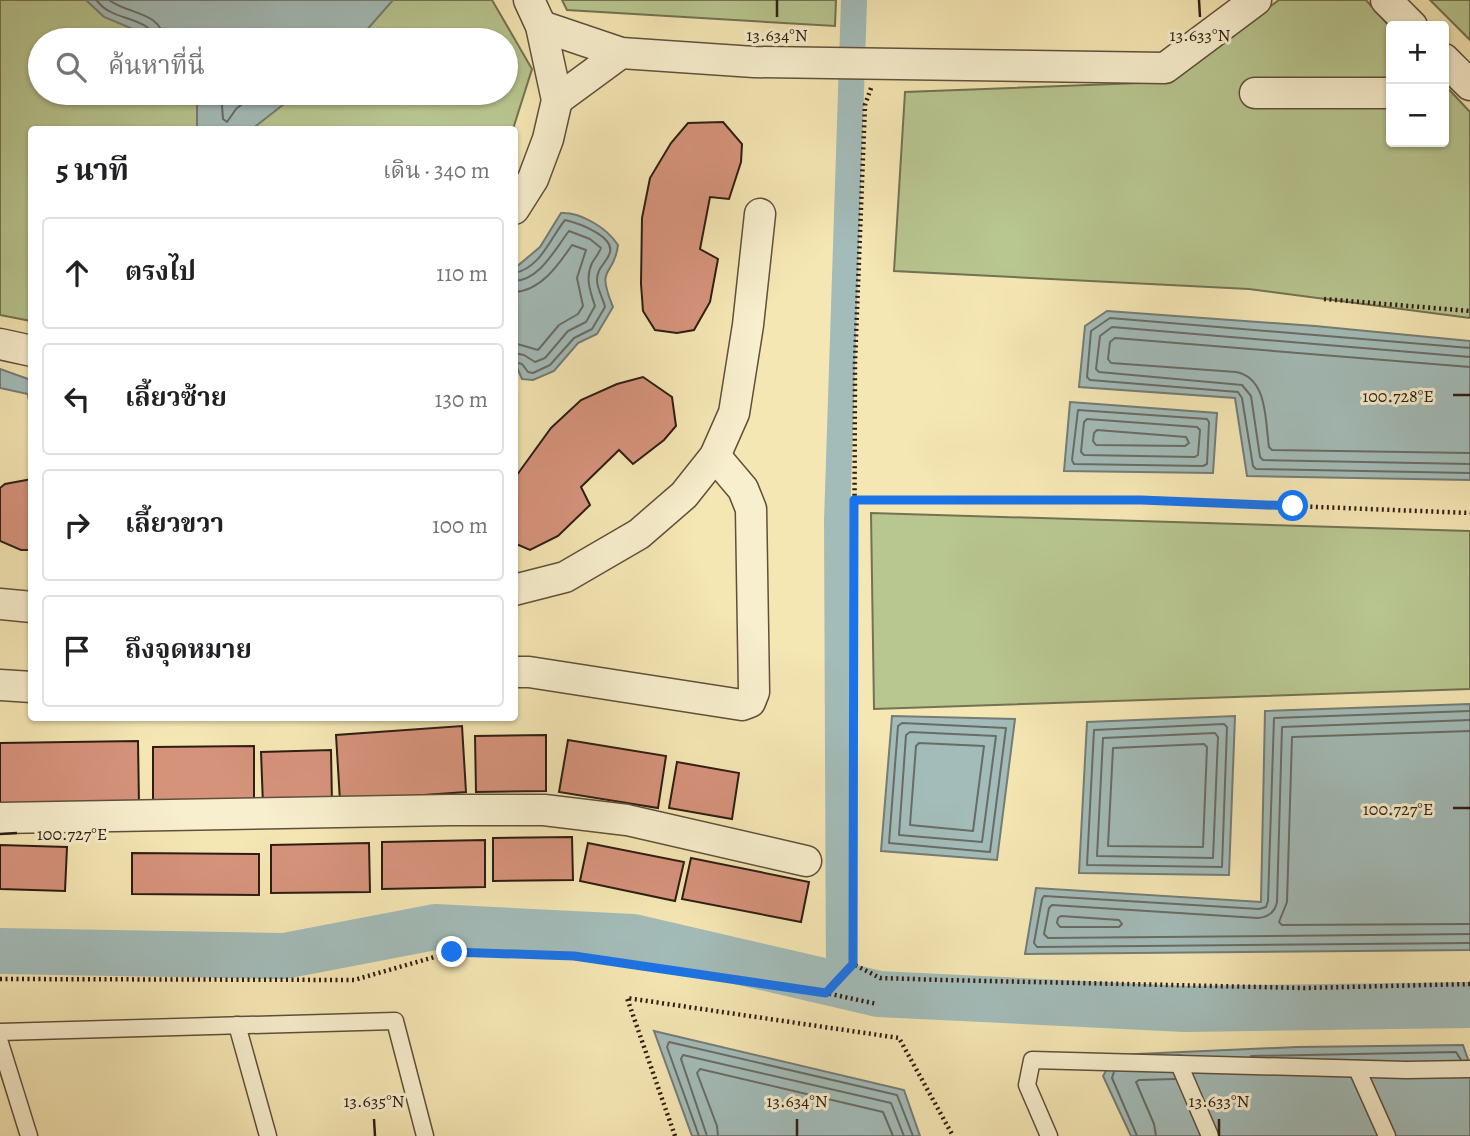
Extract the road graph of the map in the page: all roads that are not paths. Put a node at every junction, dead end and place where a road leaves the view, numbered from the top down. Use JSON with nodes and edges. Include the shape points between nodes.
{"nodes":[{"id":1,"x":1256,"y":0,"type":"edge"},
{"id":2,"x":1386,"y":0,"type":"edge"},
{"id":3,"x":535,"y":13,"type":"edge"},
{"id":4,"x":1407,"y":21,"type":"edge"},
{"id":5,"x":621,"y":53,"type":"junction"},
{"id":6,"x":1449,"y":64,"type":"edge"},
{"id":7,"x":1470,"y":85,"type":"edge"},
{"id":8,"x":1255,"y":93,"type":"dead end"},
{"id":9,"x":1386,"y":93,"type":"edge"},
{"id":10,"x":1449,"y":93,"type":"edge"},
{"id":11,"x":1470,"y":93,"type":"edge"},
{"id":12,"x":557,"y":100,"type":"junction"},
{"id":13,"x":518,"y":203,"type":"edge"},
{"id":14,"x":760,"y":214,"type":"dead end"},
{"id":15,"x":0,"y":344,"type":"edge"},
{"id":16,"x":28,"y":350,"type":"edge"},
{"id":17,"x":715,"y":456,"type":"junction"},
{"id":18,"x":518,"y":589,"type":"edge"},
{"id":19,"x":0,"y":604,"type":"edge"},
{"id":20,"x":28,"y":607,"type":"edge"},
{"id":21,"x":518,"y":672,"type":"edge"},
{"id":22,"x":0,"y":685,"type":"edge"},
{"id":23,"x":28,"y":688,"type":"edge"},
{"id":24,"x":0,"y":818,"type":"edge"},
{"id":25,"x":806,"y":861,"type":"dead end"},
{"id":26,"x":237,"y":1026,"type":"junction"},
{"id":27,"x":0,"y":1032,"type":"edge"},
{"id":28,"x":0,"y":1043,"type":"edge"},
{"id":29,"x":1180,"y":1064,"type":"junction"},
{"id":30,"x":1357,"y":1069,"type":"junction"},
{"id":31,"x":1470,"y":1069,"type":"edge"},
{"id":32,"x":29,"y":1136,"type":"edge"},
{"id":33,"x":268,"y":1136,"type":"edge"},
{"id":34,"x":425,"y":1136,"type":"edge"},
{"id":35,"x":1049,"y":1136,"type":"edge"},
{"id":36,"x":1210,"y":1136,"type":"edge"},
{"id":37,"x":1387,"y":1136,"type":"edge"}],
"edges":[{"from":1,"to":5,"type":"street","via":[[1165,68],[785,64]]},
{"from":2,"to":4,"type":"street"},
{"from":3,"to":5,"type":"street"},
{"from":3,"to":12,"type":"street"},
{"from":5,"to":12,"type":"street"},
{"from":6,"to":7,"type":"street"},
{"from":8,"to":9,"type":"street"},
{"from":10,"to":11,"type":"street"},
{"from":12,"to":13,"type":"street","via":[[533,179]]},
{"from":14,"to":17,"type":"street","via":[[734,412]]},
{"from":15,"to":16,"type":"street"},
{"from":17,"to":18,"type":"street","via":[[684,495],[639,534],[565,577]]},
{"from":17,"to":21,"type":"street","via":[[743,489],[751,509],[754,692],[750,702],[742,705]]},
{"from":19,"to":20,"type":"street"},
{"from":22,"to":23,"type":"street"},
{"from":24,"to":25,"type":"street","via":[[544,810],[627,820]]},
{"from":26,"to":27,"type":"lane"},
{"from":26,"to":33,"type":"lane"},
{"from":26,"to":34,"type":"lane","via":[[395,1021]]},
{"from":28,"to":32,"type":"lane"},
{"from":29,"to":30,"type":"lane"},
{"from":29,"to":35,"type":"lane","via":[[1032,1060],[1027,1085]]},
{"from":29,"to":36,"type":"lane"},
{"from":30,"to":31,"type":"lane"},
{"from":30,"to":37,"type":"lane"}]}
